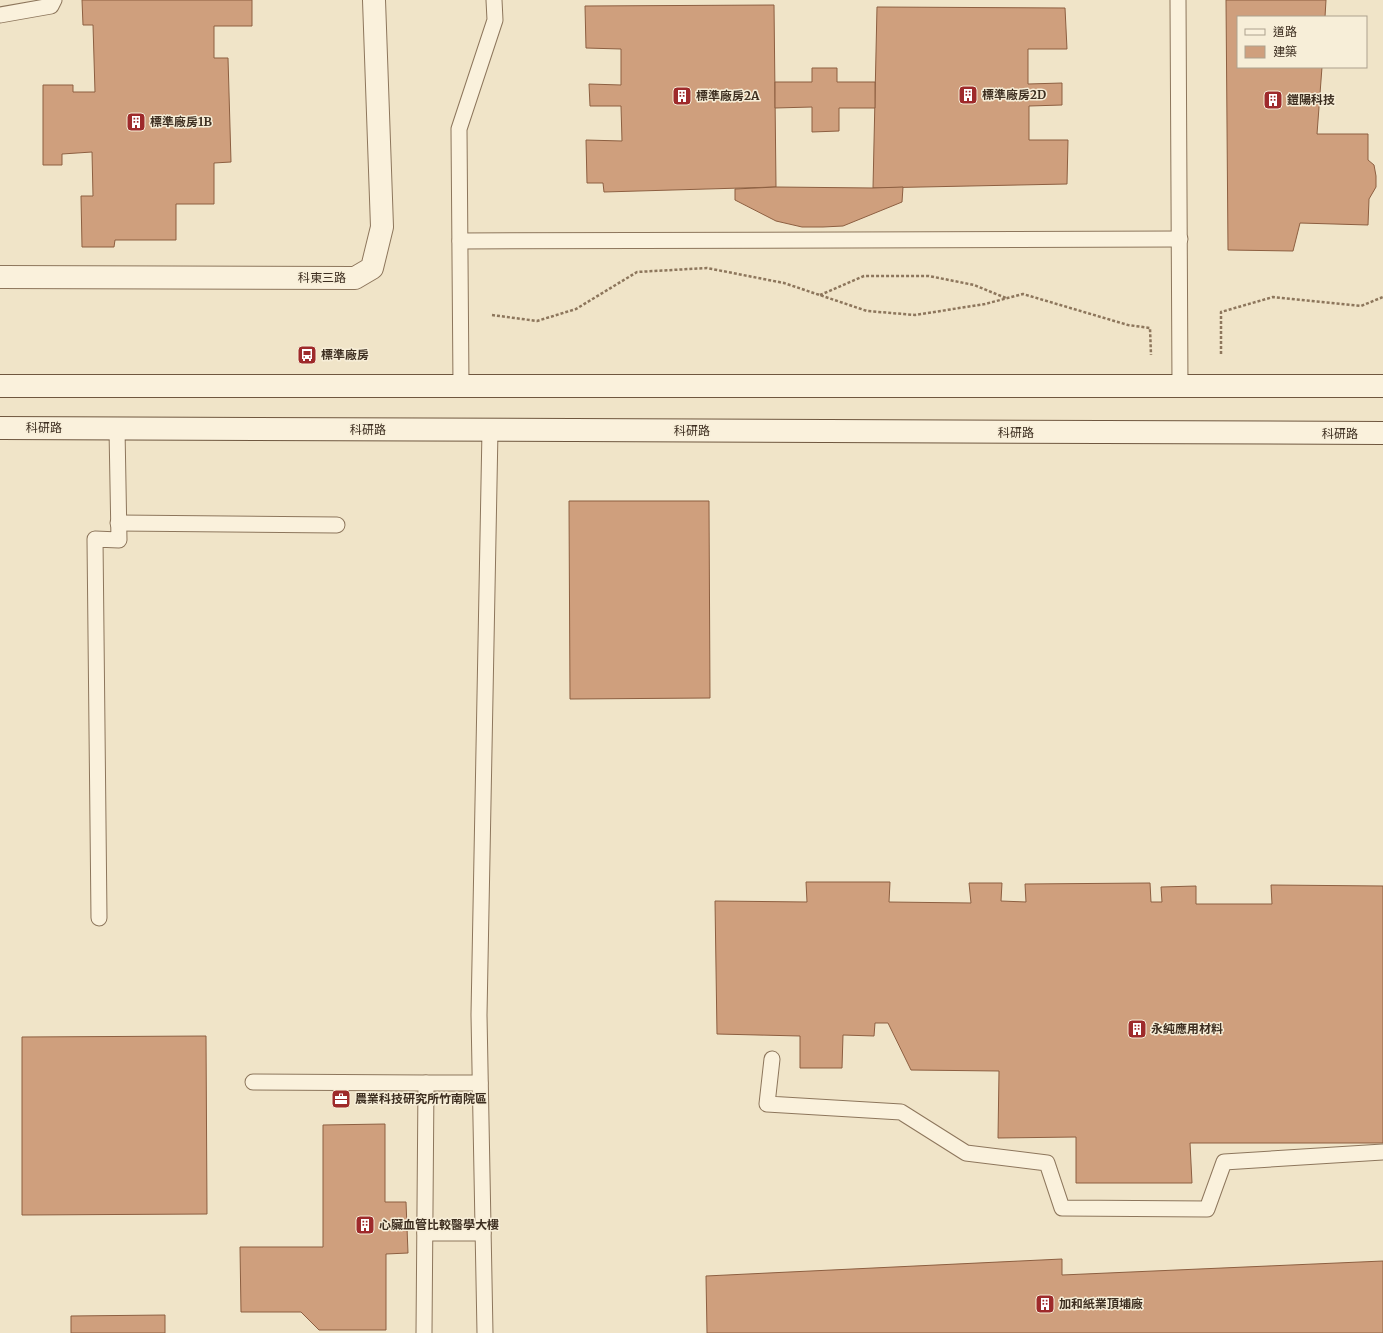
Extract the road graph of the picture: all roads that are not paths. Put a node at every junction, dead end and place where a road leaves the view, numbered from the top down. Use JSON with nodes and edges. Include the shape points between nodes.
{"nodes":[{"id":1,"x":54,"y":0,"type":"edge"},
{"id":2,"x":374,"y":0,"type":"edge"},
{"id":3,"x":494,"y":0,"type":"edge"},
{"id":4,"x":1178,"y":0,"type":"edge"},
{"id":5,"x":0,"y":15,"type":"edge"},
{"id":6,"x":1180,"y":239,"type":"junction"},
{"id":7,"x":460,"y":241,"type":"junction"},
{"id":8,"x":0,"y":277,"type":"edge"},
{"id":9,"x":0,"y":386,"type":"edge"},
{"id":10,"x":462,"y":386,"type":"junction"},
{"id":11,"x":1180,"y":386,"type":"junction"},
{"id":12,"x":1383,"y":386,"type":"edge"},
{"id":13,"x":0,"y":428,"type":"edge"},
{"id":14,"x":116,"y":429,"type":"junction"},
{"id":15,"x":490,"y":430,"type":"junction"},
{"id":16,"x":1383,"y":433,"type":"edge"},
{"id":17,"x":118,"y":522,"type":"junction"},
{"id":18,"x":336,"y":524,"type":"dead end"},
{"id":19,"x":98,"y":918,"type":"dead end"},
{"id":20,"x":772,"y":1059,"type":"dead end"},
{"id":21,"x":254,"y":1082,"type":"dead end"},
{"id":22,"x":426,"y":1083,"type":"junction"},
{"id":23,"x":480,"y":1083,"type":"junction"},
{"id":24,"x":1383,"y":1152,"type":"edge"},
{"id":25,"x":425,"y":1233,"type":"junction"},
{"id":26,"x":483,"y":1233,"type":"junction"},
{"id":27,"x":424,"y":1333,"type":"edge"},
{"id":28,"x":485,"y":1333,"type":"edge"}],
"edges":[{"from":1,"to":5,"type":"lane","via":[[51,6]]},
{"from":2,"to":8,"type":"street","name":"科東三路","via":[[382,227],[372,268],[355,278]]},
{"from":3,"to":7,"type":"lane","via":[[495,20],[459,129]]},
{"from":4,"to":6,"type":"lane"},
{"from":6,"to":7,"type":"lane"},
{"from":6,"to":11,"type":"lane"},
{"from":7,"to":10,"type":"lane"},
{"from":9,"to":10,"type":"street"},
{"from":10,"to":11,"type":"street"},
{"from":11,"to":12,"type":"street"},
{"from":13,"to":14,"type":"street","name":"科研路"},
{"from":14,"to":15,"type":"street","name":"科研路"},
{"from":14,"to":17,"type":"lane"},
{"from":15,"to":16,"type":"street","name":"科研路"},
{"from":15,"to":23,"type":"lane","via":[[479,1015]]},
{"from":17,"to":18,"type":"lane"},
{"from":17,"to":19,"type":"lane","via":[[119,540],[95,539]]},
{"from":20,"to":24,"type":"lane","via":[[767,1104],[901,1112],[966,1153],[1047,1163],[1062,1208],[1207,1209],[1224,1162]]},
{"from":21,"to":22,"type":"lane"},
{"from":22,"to":23,"type":"lane"},
{"from":22,"to":25,"type":"lane"},
{"from":23,"to":26,"type":"lane"},
{"from":25,"to":26,"type":"lane"},
{"from":25,"to":27,"type":"lane"},
{"from":26,"to":28,"type":"lane"}]}
